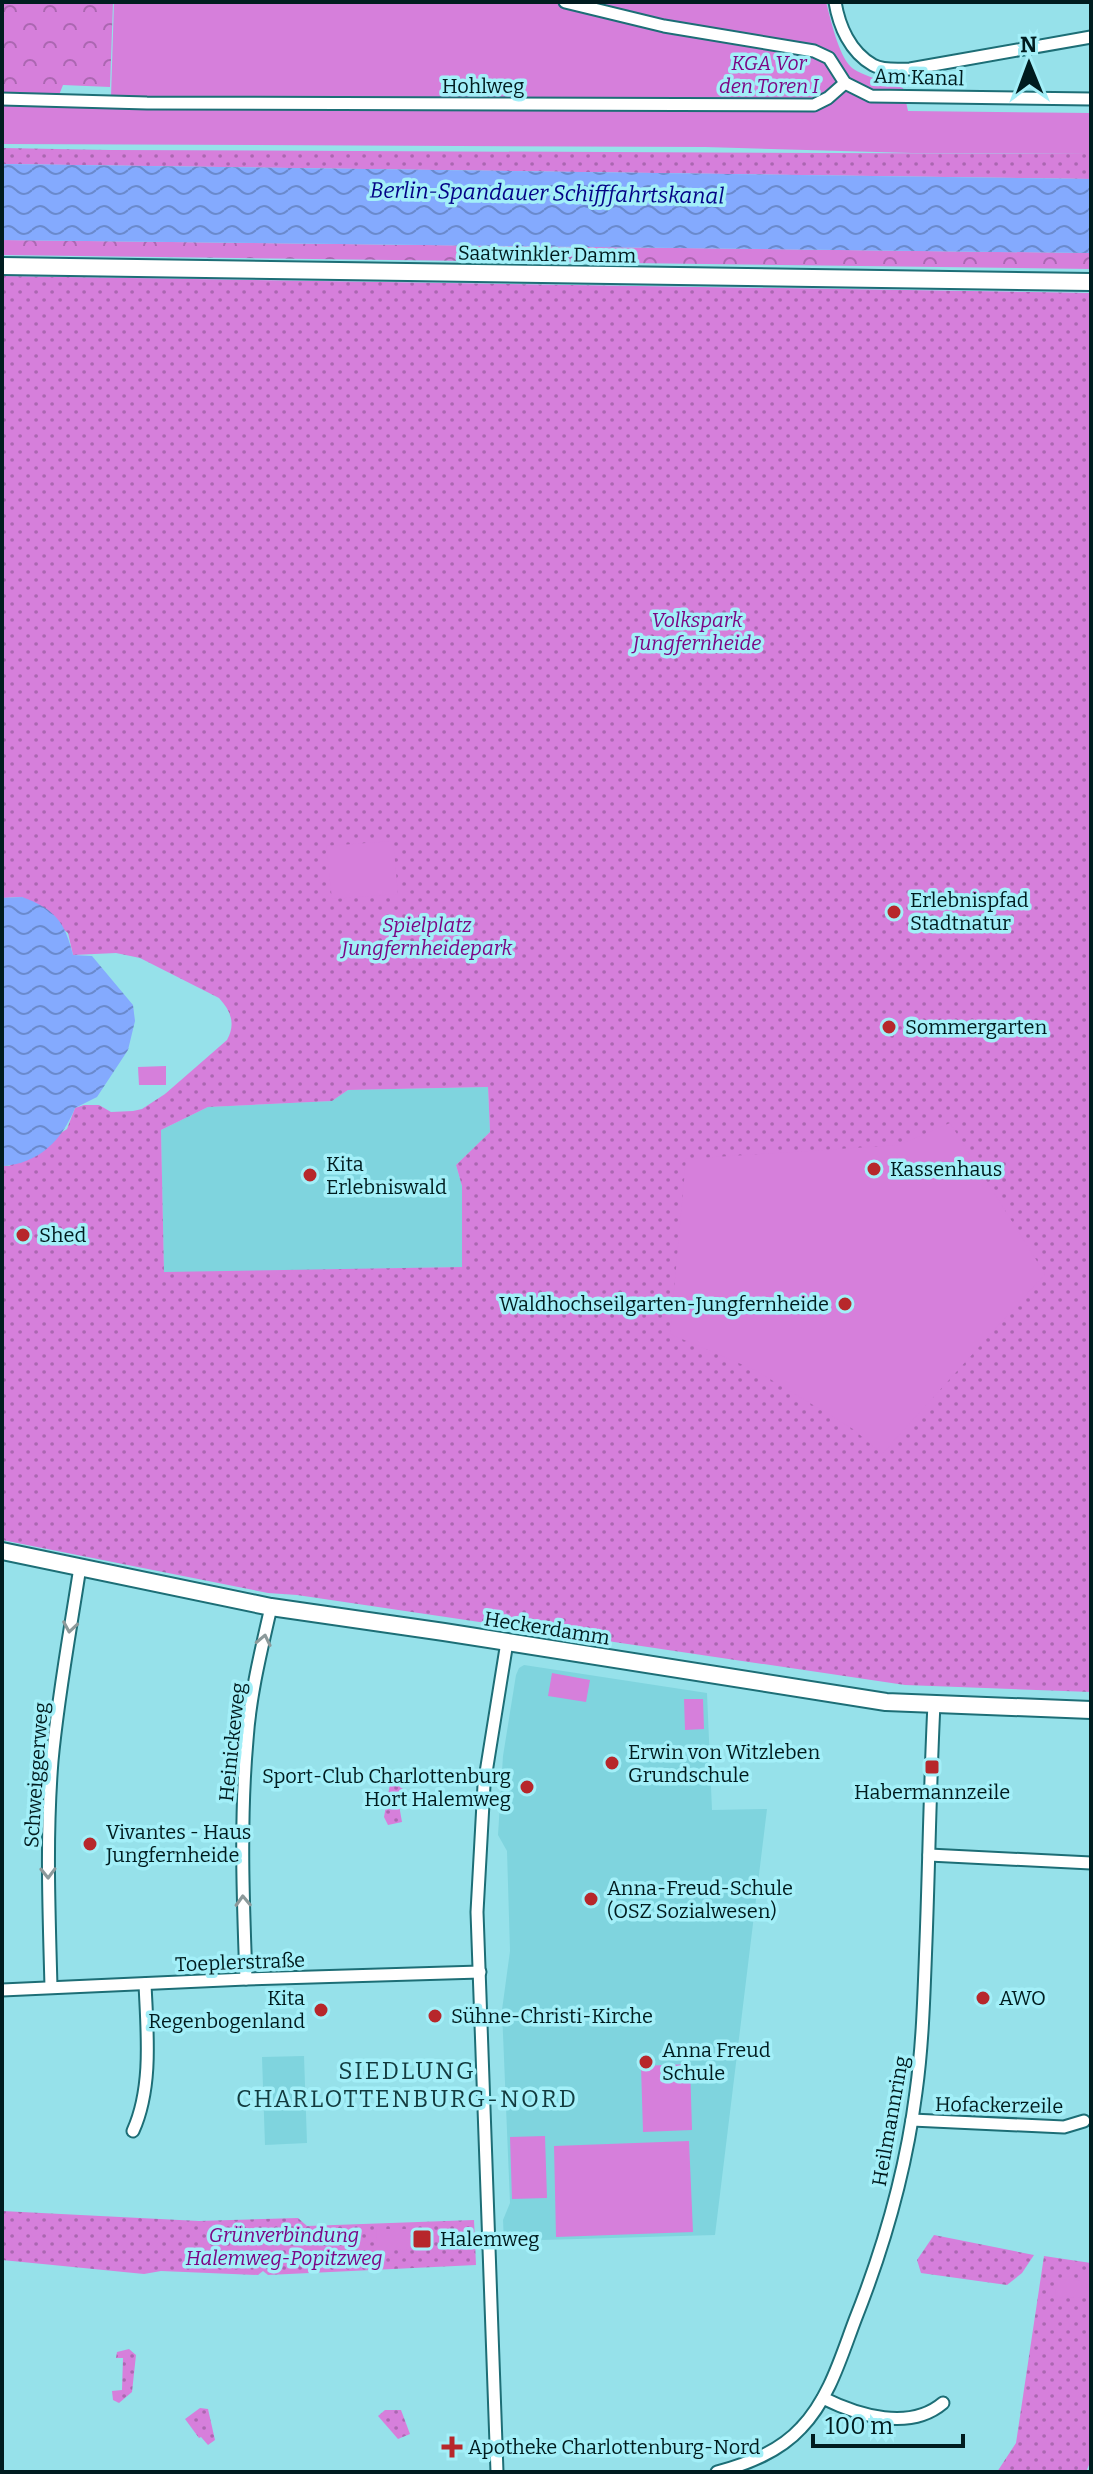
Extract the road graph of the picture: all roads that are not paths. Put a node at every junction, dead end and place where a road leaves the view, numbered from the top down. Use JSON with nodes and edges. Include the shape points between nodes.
{"nodes":[{"id":1,"x":565,"y":2,"type":"edge"},
{"id":2,"x":835,"y":2,"type":"edge"},
{"id":3,"x":1091,"y":37,"type":"edge"},
{"id":4,"x":845,"y":83,"type":"junction"},
{"id":5,"x":2,"y":99,"type":"edge"},
{"id":6,"x":1091,"y":99,"type":"edge"},
{"id":7,"x":2,"y":266,"type":"edge"},
{"id":8,"x":1091,"y":282,"type":"edge"},
{"id":9,"x":2,"y":1551,"type":"edge"},
{"id":10,"x":80,"y":1567,"type":"junction"},
{"id":11,"x":271,"y":1607,"type":"junction"},
{"id":12,"x":507,"y":1642,"type":"junction"},
{"id":13,"x":934,"y":1704,"type":"junction"},
{"id":14,"x":1091,"y":1710,"type":"edge"},
{"id":15,"x":929,"y":1855,"type":"junction"},
{"id":16,"x":1091,"y":1863,"type":"edge"},
{"id":17,"x":480,"y":1972,"type":"junction"},
{"id":18,"x":246,"y":1979,"type":"junction"},
{"id":19,"x":145,"y":1984,"type":"junction"},
{"id":20,"x":51,"y":1987,"type":"junction"},
{"id":21,"x":2,"y":1990,"type":"edge"},
{"id":22,"x":912,"y":2120,"type":"junction"},
{"id":23,"x":1084,"y":2121,"type":"dead end"},
{"id":24,"x":133,"y":2131,"type":"dead end"},
{"id":25,"x":823,"y":2398,"type":"junction"},
{"id":26,"x":943,"y":2403,"type":"dead end"},
{"id":27,"x":497,"y":2472,"type":"edge"},
{"id":28,"x":717,"y":2472,"type":"edge"}],
"edges":[{"from":1,"to":4,"type":"street","via":[[664,26],[814,51],[829,58]]},
{"from":2,"to":3,"type":"street","via":[[846,38],[873,65],[889,69]]},
{"from":4,"to":5,"type":"street","name":"Hohlweg","via":[[814,105]]},
{"from":4,"to":6,"type":"street","name":"Am Kanal","via":[[871,96]]},
{"from":7,"to":8,"type":"street","name":"Saatwinkler Damm"},
{"from":9,"to":10,"type":"street","name":"Heckerdamm"},
{"from":10,"to":11,"type":"street","name":"Heckerdamm"},
{"from":10,"to":20,"type":"street","name":"Schweiggerweg","one_way":true,"via":[[52,1764]]},
{"from":11,"to":12,"type":"street","name":"Heckerdamm"},
{"from":18,"to":11,"type":"street","name":"Heinickeweg","one_way":true,"via":[[242,1864],[247,1739]]},
{"from":12,"to":13,"type":"street","name":"Heckerdamm","via":[[886,1702]]},
{"from":12,"to":17,"type":"street","via":[[484,1785],[477,1912]]},
{"from":13,"to":14,"type":"street","name":"Heckerdamm"},
{"from":13,"to":15,"type":"street","name":"Heilmannring"},
{"from":15,"to":16,"type":"street"},
{"from":15,"to":22,"type":"street","name":"Heilmannring","via":[[924,2016]]},
{"from":17,"to":18,"type":"street","name":"Toeplerstraße"},
{"from":17,"to":27,"type":"street"},
{"from":18,"to":19,"type":"street","name":"Toeplerstraße"},
{"from":19,"to":20,"type":"street","name":"Toeplerstraße"},
{"from":19,"to":24,"type":"street","via":[[144,2093]]},
{"from":20,"to":21,"type":"street","name":"Toeplerstraße"},
{"from":22,"to":23,"type":"street","name":"Hofackerzeile","via":[[1050,2127]]},
{"from":22,"to":25,"type":"street","name":"Heilmannring","via":[[871,2281]]},
{"from":25,"to":26,"type":"street","via":[[866,2414],[902,2418],[932,2413]]},
{"from":25,"to":28,"type":"street","name":"Heilmannring","via":[[802,2428],[783,2443],[751,2462]]}]}
